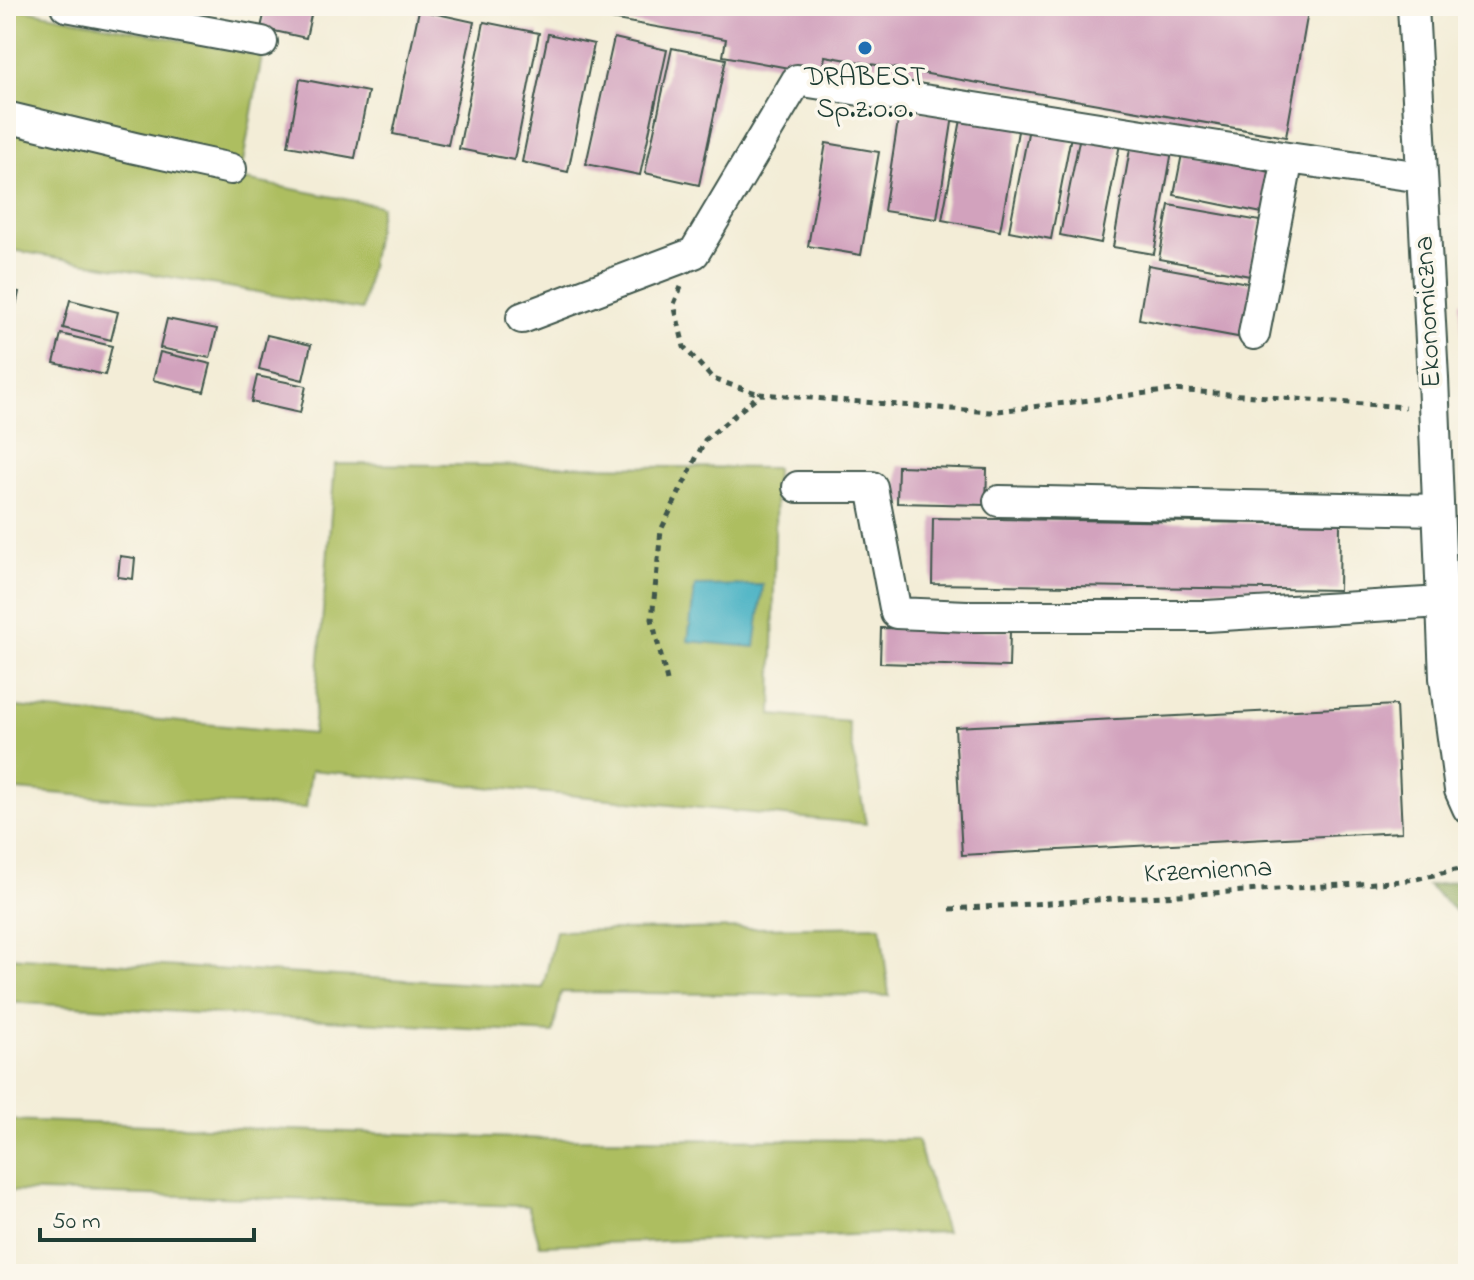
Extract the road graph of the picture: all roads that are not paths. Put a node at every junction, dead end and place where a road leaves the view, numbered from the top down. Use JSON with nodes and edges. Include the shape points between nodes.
{"nodes":[{"id":1,"x":66,"y":6,"type":"edge"},
{"id":2,"x":1413,"y":6,"type":"edge"},
{"id":3,"x":262,"y":42,"type":"dead end"},
{"id":4,"x":6,"y":117,"type":"edge"},
{"id":5,"x":1288,"y":158,"type":"junction"},
{"id":6,"x":231,"y":169,"type":"dead end"},
{"id":7,"x":1422,"y":177,"type":"junction"},
{"id":8,"x":522,"y":318,"type":"dead end"},
{"id":9,"x":1254,"y":334,"type":"dead end"},
{"id":10,"x":798,"y":487,"type":"dead end"},
{"id":11,"x":999,"y":501,"type":"dead end"},
{"id":12,"x":1438,"y":510,"type":"junction"},
{"id":13,"x":1442,"y":602,"type":"junction"},
{"id":14,"x":1465,"y":794,"type":"edge"}],
"edges":[{"from":1,"to":3,"type":"street"},
{"from":2,"to":7,"type":"street","name":"Ekonomiczna"},
{"from":4,"to":6,"type":"street"},
{"from":5,"to":7,"type":"street"},
{"from":5,"to":8,"type":"street","via":[[797,80],[694,253]]},
{"from":5,"to":9,"type":"street"},
{"from":7,"to":12,"type":"street","name":"Ekonomiczna"},
{"from":10,"to":13,"type":"street","via":[[872,487],[896,613],[1207,616]]},
{"from":11,"to":12,"type":"street"},
{"from":12,"to":13,"type":"street","name":"Ekonomiczna"},
{"from":13,"to":14,"type":"street","name":"Ekonomiczna","via":[[1445,678]]}]}
